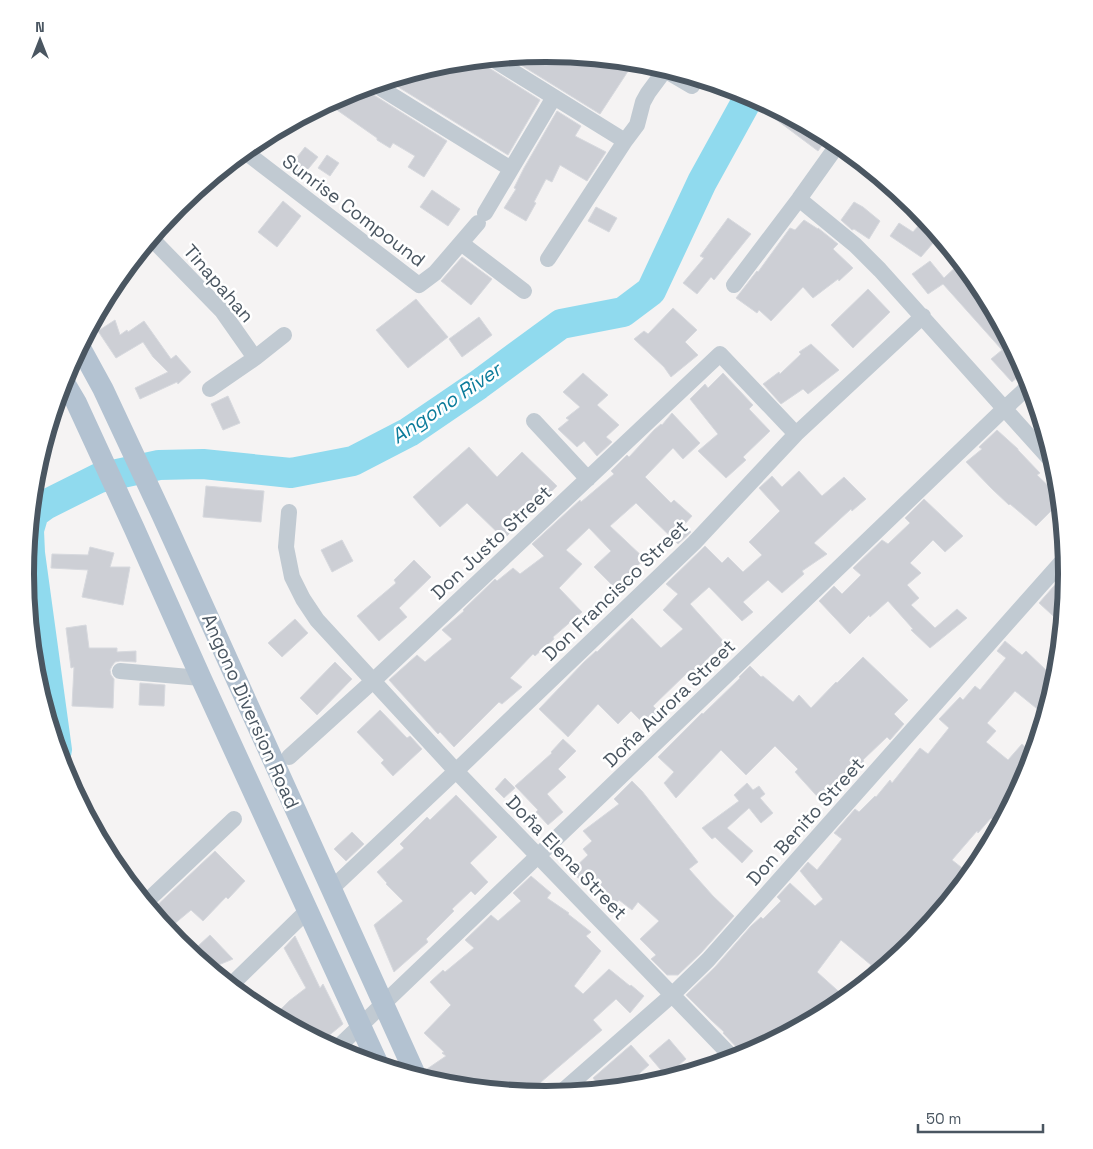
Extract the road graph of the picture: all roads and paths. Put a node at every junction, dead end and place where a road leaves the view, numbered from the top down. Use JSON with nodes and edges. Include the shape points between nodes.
{"nodes":[{"id":1,"x":501,"y":64,"type":"edge"},
{"id":2,"x":658,"y":74,"type":"edge"},
{"id":3,"x":682,"y":80,"type":"edge"},
{"id":4,"x":692,"y":86,"type":"dead end"},
{"id":5,"x":382,"y":89,"type":"edge"},
{"id":6,"x":554,"y":97,"type":"junction"},
{"id":7,"x":625,"y":141,"type":"junction"},
{"id":8,"x":834,"y":150,"type":"edge"},
{"id":9,"x":251,"y":156,"type":"edge"},
{"id":10,"x":511,"y":169,"type":"junction"},
{"id":11,"x":799,"y":199,"type":"junction"},
{"id":12,"x":156,"y":243,"type":"edge"},
{"id":13,"x":461,"y":243,"type":"junction"},
{"id":14,"x":548,"y":259,"type":"dead end"},
{"id":15,"x":734,"y":285,"type":"dead end"},
{"id":16,"x":524,"y":291,"type":"dead end"},
{"id":17,"x":923,"y":316,"type":"junction"},
{"id":18,"x":284,"y":335,"type":"dead end"},
{"id":19,"x":84,"y":354,"type":"edge"},
{"id":20,"x":255,"y":358,"type":"junction"},
{"id":21,"x":210,"y":389,"type":"dead end"},
{"id":22,"x":69,"y":390,"type":"edge"},
{"id":23,"x":1025,"y":390,"type":"edge"},
{"id":24,"x":1004,"y":409,"type":"junction"},
{"id":25,"x":534,"y":421,"type":"dead end"},
{"id":26,"x":796,"y":434,"type":"junction"},
{"id":27,"x":1044,"y":453,"type":"edge"},
{"id":28,"x":588,"y":479,"type":"junction"},
{"id":29,"x":289,"y":512,"type":"dead end"},
{"id":30,"x":1059,"y":565,"type":"edge"},
{"id":31,"x":120,"y":671,"type":"dead end"},
{"id":32,"x":202,"y":678,"type":"junction"},
{"id":33,"x":372,"y":681,"type":"junction"},
{"id":34,"x":289,"y":757,"type":"dead end"},
{"id":35,"x":456,"y":772,"type":"junction"},
{"id":36,"x":234,"y":819,"type":"dead end"},
{"id":37,"x":538,"y":856,"type":"junction"},
{"id":38,"x":331,"y":888,"type":"junction"},
{"id":39,"x":149,"y":899,"type":"edge"},
{"id":40,"x":308,"y":910,"type":"junction"},
{"id":41,"x":235,"y":981,"type":"edge"},
{"id":42,"x":672,"y":995,"type":"junction"},
{"id":43,"x":383,"y":1004,"type":"junction"},
{"id":44,"x":360,"y":1024,"type":"junction"},
{"id":45,"x":340,"y":1044,"type":"edge"},
{"id":46,"x":729,"y":1053,"type":"edge"},
{"id":47,"x":375,"y":1057,"type":"edge"},
{"id":48,"x":414,"y":1070,"type":"edge"},
{"id":49,"x":568,"y":1086,"type":"edge"}],
"edges":[{"from":1,"to":6,"type":"street"},
{"from":2,"to":7,"type":"street","via":[[643,102],[637,125]]},
{"from":3,"to":4,"type":"street"},
{"from":5,"to":10,"type":"street"},
{"from":6,"to":7,"type":"street"},
{"from":6,"to":10,"type":"street","name":"Sunrise Compound"},
{"from":7,"to":14,"type":"street"},
{"from":8,"to":11,"type":"street"},
{"from":9,"to":13,"type":"street","name":"Sunrise Compound","via":[[419,285],[436,273]]},
{"from":10,"to":13,"type":"street","name":"Sunrise Compound","via":[[482,218]]},
{"from":11,"to":15,"type":"street"},
{"from":11,"to":17,"type":"street","via":[[855,245]]},
{"from":12,"to":20,"type":"street","name":"Tinapahan","via":[[222,311]]},
{"from":13,"to":16,"type":"street"},
{"from":17,"to":24,"type":"street"},
{"from":17,"to":26,"type":"street","name":"Don Francisco Street"},
{"from":18,"to":20,"type":"street"},
{"from":19,"to":38,"type":"main road","name":"Angono Diversion Road","via":[[162,515]]},
{"from":20,"to":21,"type":"street"},
{"from":22,"to":32,"type":"main road","name":"Angono Diversion Road"},
{"from":23,"to":24,"type":"street","name":"Doña Aurora Street"},
{"from":24,"to":27,"type":"street"},
{"from":24,"to":37,"type":"street","name":"Doña Aurora Street"},
{"from":25,"to":28,"type":"street"},
{"from":26,"to":28,"type":"street","name":"Don Justo Street","via":[[720,354]]},
{"from":26,"to":35,"type":"street","name":"Don Francisco Street","via":[[694,543]]},
{"from":28,"to":33,"type":"street","name":"Don Justo Street"},
{"from":29,"to":33,"type":"street","name":"Doña Elena Street","via":[[286,547],[292,577],[303,600]]},
{"from":30,"to":42,"type":"street","name":"Don Benito Street","via":[[708,960]]},
{"from":31,"to":32,"type":"street"},
{"from":32,"to":40,"type":"main road","name":"Angono Diversion Road"},
{"from":33,"to":34,"type":"street","name":"Don Justo Street"},
{"from":33,"to":35,"type":"street","name":"Doña Elena Street"},
{"from":35,"to":37,"type":"street","name":"Doña Elena Street"},
{"from":35,"to":38,"type":"street","name":"Don Francisco Street"},
{"from":36,"to":39,"type":"street"},
{"from":37,"to":42,"type":"street","name":"Doña Elena Street"},
{"from":37,"to":43,"type":"street","name":"Doña Aurora Street"},
{"from":38,"to":43,"type":"main road","name":"Angono Diversion Road"},
{"from":40,"to":41,"type":"street"},
{"from":40,"to":44,"type":"main road","name":"Angono Diversion Road"},
{"from":42,"to":46,"type":"street","name":"Doña Elena Street"},
{"from":42,"to":49,"type":"street","name":"Don Benito Street"},
{"from":43,"to":44,"type":"street","name":"Doña Aurora Street"},
{"from":43,"to":48,"type":"main road","name":"Angono Diversion Road"},
{"from":44,"to":45,"type":"street","name":"Doña Aurora Street"},
{"from":44,"to":47,"type":"main road","name":"Angono Diversion Road"}]}
